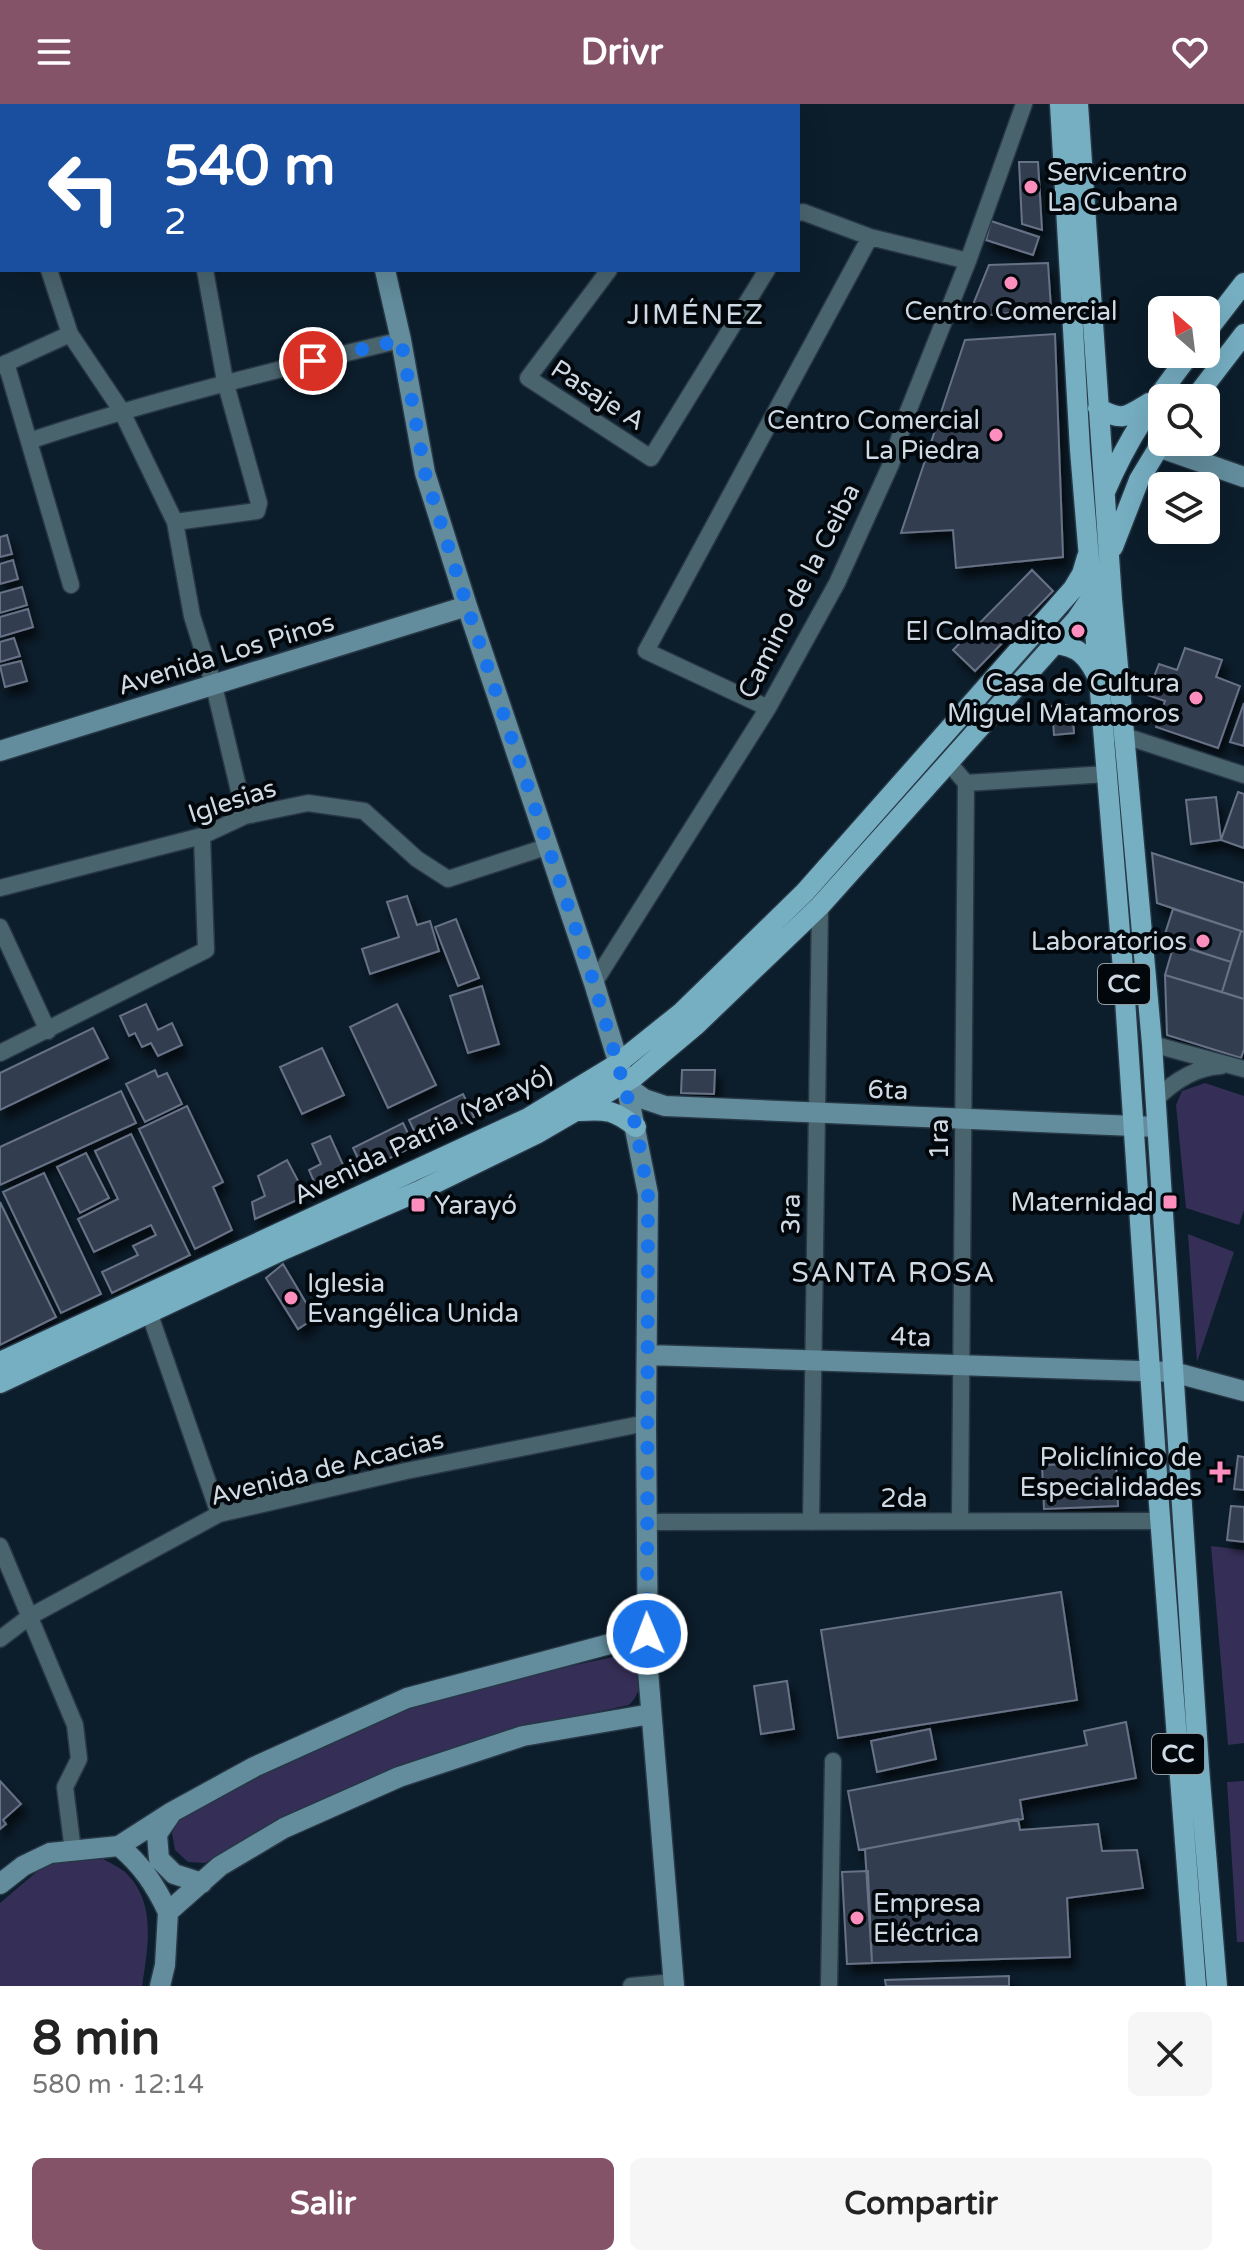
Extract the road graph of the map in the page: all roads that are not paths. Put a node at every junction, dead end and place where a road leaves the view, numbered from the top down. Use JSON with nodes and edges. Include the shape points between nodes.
{"nodes":[{"id":1,"x":1024,"y":104,"type":"edge"},
{"id":2,"x":1060,"y":104,"type":"edge"},
{"id":3,"x":1078,"y":104,"type":"edge"},
{"id":4,"x":800,"y":213,"type":"edge"},
{"id":5,"x":870,"y":237,"type":"junction"},
{"id":6,"x":968,"y":261,"type":"junction"},
{"id":7,"x":50,"y":272,"type":"edge"},
{"id":8,"x":205,"y":272,"type":"edge"},
{"id":9,"x":391,"y":272,"type":"edge"},
{"id":10,"x":608,"y":272,"type":"edge"},
{"id":11,"x":766,"y":272,"type":"edge"},
{"id":12,"x":1244,"y":283,"type":"edge"},
{"id":13,"x":1220,"y":314,"type":"edge"},
{"id":14,"x":70,"y":334,"type":"junction"},
{"id":15,"x":1244,"y":334,"type":"edge"},
{"id":16,"x":401,"y":340,"type":"junction"},
{"id":17,"x":3,"y":365,"type":"edge"},
{"id":18,"x":1179,"y":368,"type":"edge"},
{"id":19,"x":225,"y":381,"type":"junction"},
{"id":20,"x":1167,"y":384,"type":"edge"},
{"id":21,"x":1206,"y":384,"type":"edge"},
{"id":22,"x":1148,"y":403,"type":"edge"},
{"id":23,"x":1098,"y":408,"type":"junction"},
{"id":24,"x":121,"y":410,"type":"junction"},
{"id":25,"x":1148,"y":410,"type":"edge"},
{"id":26,"x":29,"y":441,"type":"junction"},
{"id":27,"x":1153,"y":456,"type":"edge"},
{"id":28,"x":1189,"y":456,"type":"edge"},
{"id":29,"x":1244,"y":477,"type":"edge"},
{"id":30,"x":1104,"y":495,"type":"junction"},
{"id":31,"x":175,"y":522,"type":"junction"},
{"id":32,"x":1090,"y":547,"type":"junction"},
{"id":33,"x":1110,"y":554,"type":"junction"},
{"id":34,"x":71,"y":585,"type":"dead end"},
{"id":35,"x":1093,"y":596,"type":"junction"},
{"id":36,"x":467,"y":606,"type":"junction"},
{"id":37,"x":1055,"y":644,"type":"junction"},
{"id":38,"x":1100,"y":682,"type":"junction"},
{"id":39,"x":214,"y":686,"type":"junction"},
{"id":40,"x":768,"y":708,"type":"junction"},
{"id":41,"x":1104,"y":729,"type":"junction"},
{"id":42,"x":1124,"y":736,"type":"junction"},
{"id":43,"x":0,"y":751,"type":"edge"},
{"id":44,"x":949,"y":763,"type":"junction"},
{"id":45,"x":1107,"y":774,"type":"junction"},
{"id":46,"x":1244,"y":775,"type":"edge"},
{"id":47,"x":966,"y":783,"type":"junction"},
{"id":48,"x":245,"y":816,"type":"junction"},
{"id":49,"x":202,"y":836,"type":"junction"},
{"id":50,"x":549,"y":846,"type":"junction"},
{"id":51,"x":0,"y":888,"type":"edge"},
{"id":52,"x":820,"y":906,"type":"junction"},
{"id":53,"x":0,"y":927,"type":"edge"},
{"id":54,"x":594,"y":983,"type":"junction"},
{"id":55,"x":48,"y":1031,"type":"junction"},
{"id":56,"x":1152,"y":1044,"type":"junction"},
{"id":57,"x":0,"y":1053,"type":"edge"},
{"id":58,"x":1239,"y":1068,"type":"edge"},
{"id":59,"x":620,"y":1074,"type":"junction"},
{"id":60,"x":1155,"y":1100,"type":"junction"},
{"id":61,"x":575,"y":1111,"type":"junction"},
{"id":62,"x":817,"y":1113,"type":"junction"},
{"id":63,"x":963,"y":1119,"type":"junction"},
{"id":64,"x":1133,"y":1126,"type":"junction"},
{"id":65,"x":636,"y":1127,"type":"junction"},
{"id":66,"x":1157,"y":1127,"type":"junction"},
{"id":67,"x":149,"y":1312,"type":"junction"},
{"id":68,"x":47,"y":1349,"type":"junction"},
{"id":69,"x":648,"y":1355,"type":"junction"},
{"id":70,"x":813,"y":1360,"type":"junction"},
{"id":71,"x":0,"y":1362,"type":"edge"},
{"id":72,"x":961,"y":1365,"type":"junction"},
{"id":73,"x":1150,"y":1371,"type":"junction"},
{"id":74,"x":1173,"y":1372,"type":"junction"},
{"id":75,"x":0,"y":1383,"type":"edge"},
{"id":76,"x":1244,"y":1391,"type":"edge"},
{"id":77,"x":646,"y":1423,"type":"junction"},
{"id":78,"x":219,"y":1514,"type":"junction"},
{"id":79,"x":960,"y":1521,"type":"junction"},
{"id":80,"x":1160,"y":1521,"type":"junction"},
{"id":81,"x":648,"y":1522,"type":"junction"},
{"id":82,"x":811,"y":1522,"type":"junction"},
{"id":83,"x":0,"y":1546,"type":"edge"},
{"id":84,"x":29,"y":1617,"type":"junction"},
{"id":85,"x":647,"y":1634,"type":"junction"},
{"id":86,"x":0,"y":1639,"type":"edge"},
{"id":87,"x":651,"y":1714,"type":"junction"},
{"id":88,"x":833,"y":1761,"type":"dead end"},
{"id":89,"x":172,"y":1812,"type":"junction"},
{"id":90,"x":119,"y":1846,"type":"junction"},
{"id":91,"x":73,"y":1851,"type":"junction"},
{"id":92,"x":202,"y":1883,"type":"junction"},
{"id":93,"x":0,"y":1884,"type":"edge"},
{"id":94,"x":168,"y":1912,"type":"junction"},
{"id":95,"x":674,"y":1984,"type":"edge"},
{"id":96,"x":160,"y":1986,"type":"edge"},
{"id":97,"x":631,"y":1986,"type":"edge"},
{"id":98,"x":829,"y":1986,"type":"edge"},
{"id":99,"x":1196,"y":1986,"type":"edge"},
{"id":100,"x":1217,"y":1986,"type":"edge"}],
"edges":[{"from":1,"to":6,"type":"street","name":"Camino de la Ceiba"},
{"from":2,"to":32,"type":"main road","number":"CC"},
{"from":3,"to":23,"type":"main road","number":"CC"},
{"from":4,"to":5,"type":"street"},
{"from":5,"to":6,"type":"street"},
{"from":5,"to":40,"type":"street","via":[[646,651]]},
{"from":6,"to":40,"type":"street","name":"Camino de la Ceiba","via":[[891,464],[837,583]]},
{"from":7,"to":14,"type":"street"},
{"from":8,"to":19,"type":"street"},
{"from":9,"to":16,"type":"street"},
{"from":10,"to":11,"type":"street","name":"Pasaje A","via":[[528,378],[651,458]]},
{"from":12,"to":13,"type":"main road"},
{"from":14,"to":17,"type":"street"},
{"from":14,"to":24,"type":"street"},
{"from":15,"to":21,"type":"main road"},
{"from":16,"to":19,"type":"street"},
{"from":16,"to":36,"type":"street","via":[[425,473]]},
{"from":17,"to":26,"type":"street"},
{"from":18,"to":20,"type":"main road"},
{"from":19,"to":24,"type":"street"},
{"from":19,"to":31,"type":"street","via":[[257,511]]},
{"from":22,"to":23,"type":"main road","via":[[1124,417]]},
{"from":23,"to":30,"type":"main road","number":"CC"},
{"from":24,"to":26,"type":"street"},
{"from":24,"to":31,"type":"street"},
{"from":25,"to":30,"type":"main road"},
{"from":26,"to":34,"type":"street"},
{"from":27,"to":33,"type":"main road"},
{"from":28,"to":29,"type":"street"},
{"from":30,"to":32,"type":"main road"},
{"from":30,"to":33,"type":"main road","number":"CC"},
{"from":31,"to":39,"type":"street","via":[[192,616]]},
{"from":32,"to":35,"type":"main road","number":"CC"},
{"from":32,"to":59,"type":"main road","name":"Avenida Patria (Yarayó)","via":[[1073,589],[805,892]]},
{"from":33,"to":35,"type":"main road"},
{"from":33,"to":42,"type":"main road","number":"CC"},
{"from":35,"to":37,"type":"main road","name":"Avenida Patria (Yarayó)"},
{"from":35,"to":38,"type":"main road","number":"CC"},
{"from":36,"to":39,"type":"street","name":"Avenida Los Pinos"},
{"from":36,"to":50,"type":"street"},
{"from":37,"to":38,"type":"main road","via":[[1079,650]]},
{"from":37,"to":44,"type":"main road","name":"Avenida Patria (Yarayó)"},
{"from":38,"to":41,"type":"main road","number":"CC"},
{"from":39,"to":43,"type":"street","name":"Avenida Los Pinos"},
{"from":39,"to":48,"type":"street"},
{"from":40,"to":54,"type":"street","name":"Camino de la Ceiba"},
{"from":41,"to":42,"type":"street"},
{"from":41,"to":45,"type":"main road","number":"CC"},
{"from":42,"to":46,"type":"street"},
{"from":42,"to":56,"type":"main road","number":"CC"},
{"from":44,"to":47,"type":"street"},
{"from":44,"to":52,"type":"main road","name":"Avenida Patria (Yarayó)"},
{"from":45,"to":47,"type":"street"},
{"from":45,"to":64,"type":"main road","number":"CC"},
{"from":47,"to":63,"type":"street","name":"1ra"},
{"from":48,"to":49,"type":"street","name":"Iglesias"},
{"from":48,"to":50,"type":"street","name":"Iglesias","via":[[308,803],[364,811],[448,879]]},
{"from":49,"to":51,"type":"street","name":"Iglesias"},
{"from":49,"to":55,"type":"street","via":[[206,950]]},
{"from":50,"to":54,"type":"street"},
{"from":52,"to":59,"type":"main road","name":"Avenida Patria (Yarayó)","via":[[651,1064]]},
{"from":52,"to":62,"type":"street","name":"3ra"},
{"from":53,"to":55,"type":"street"},
{"from":54,"to":59,"type":"street"},
{"from":55,"to":57,"type":"street"},
{"from":56,"to":58,"type":"street"},
{"from":56,"to":60,"type":"main road","number":"CC"},
{"from":58,"to":60,"type":"street","via":[[1209,1066],[1187,1075]]},
{"from":59,"to":61,"type":"main road","name":"Avenida Patria (Yarayó)"},
{"from":59,"to":62,"type":"street","name":"6ta","via":[[644,1099],[665,1106]]},
{"from":59,"to":65,"type":"street"},
{"from":59,"to":68,"type":"main road","name":"Avenida Patria (Yarayó)"},
{"from":60,"to":66,"type":"main road","number":"CC"},
{"from":61,"to":65,"type":"main road","via":[[606,1109]]},
{"from":61,"to":67,"type":"main road","name":"Avenida Patria (Yarayó)","via":[[419,1191]]},
{"from":62,"to":63,"type":"street","name":"6ta"},
{"from":62,"to":70,"type":"street","name":"3ra"},
{"from":63,"to":64,"type":"street","name":"6ta"},
{"from":63,"to":72,"type":"street","name":"1ra"},
{"from":64,"to":66,"type":"street","name":"6ta"},
{"from":64,"to":73,"type":"main road","number":"CC"},
{"from":65,"to":69,"type":"street","via":[[648,1194]]},
{"from":66,"to":74,"type":"main road","number":"CC"},
{"from":67,"to":68,"type":"main road","name":"Avenida Patria (Yarayó)"},
{"from":67,"to":78,"type":"street"},
{"from":68,"to":71,"type":"main road","name":"Avenida Patria (Yarayó)"},
{"from":68,"to":75,"type":"main road","name":"Avenida Patria (Yarayó)"},
{"from":69,"to":70,"type":"street","name":"4ta"},
{"from":69,"to":77,"type":"street"},
{"from":70,"to":72,"type":"street","name":"4ta"},
{"from":70,"to":82,"type":"street","name":"3ra"},
{"from":72,"to":73,"type":"street","name":"4ta"},
{"from":72,"to":79,"type":"street","name":"1ra"},
{"from":73,"to":74,"type":"street","name":"4ta"},
{"from":73,"to":80,"type":"main road","number":"CC"},
{"from":74,"to":76,"type":"street"},
{"from":74,"to":100,"type":"main road","number":"CC"},
{"from":77,"to":78,"type":"street","name":"Avenida de Acacias"},
{"from":77,"to":81,"type":"street"},
{"from":78,"to":84,"type":"street","name":"Avenida de Acacias"},
{"from":79,"to":80,"type":"street","name":"2da"},
{"from":79,"to":82,"type":"street","name":"2da"},
{"from":80,"to":99,"type":"main road","number":"CC"},
{"from":81,"to":82,"type":"street","name":"2da"},
{"from":81,"to":85,"type":"street"},
{"from":83,"to":84,"type":"street"},
{"from":84,"to":86,"type":"street","name":"Avenida de Acacias"},
{"from":84,"to":91,"type":"street","via":[[75,1725],[79,1759],[65,1787]]},
{"from":85,"to":87,"type":"street"},
{"from":85,"to":89,"type":"street","via":[[407,1698],[254,1767]]},
{"from":87,"to":92,"type":"street","via":[[523,1736],[399,1777],[284,1828],[220,1866]]},
{"from":87,"to":95,"type":"street"},
{"from":88,"to":98,"type":"street"},
{"from":89,"to":90,"type":"street"},
{"from":89,"to":92,"type":"street","via":[[157,1834],[159,1859],[174,1874]]},
{"from":90,"to":91,"type":"street"},
{"from":90,"to":94,"type":"street","via":[[139,1863]]},
{"from":91,"to":93,"type":"street","via":[[50,1853]]},
{"from":92,"to":94,"type":"street"},
{"from":94,"to":96,"type":"street"},
{"from":95,"to":97,"type":"street"}]}
